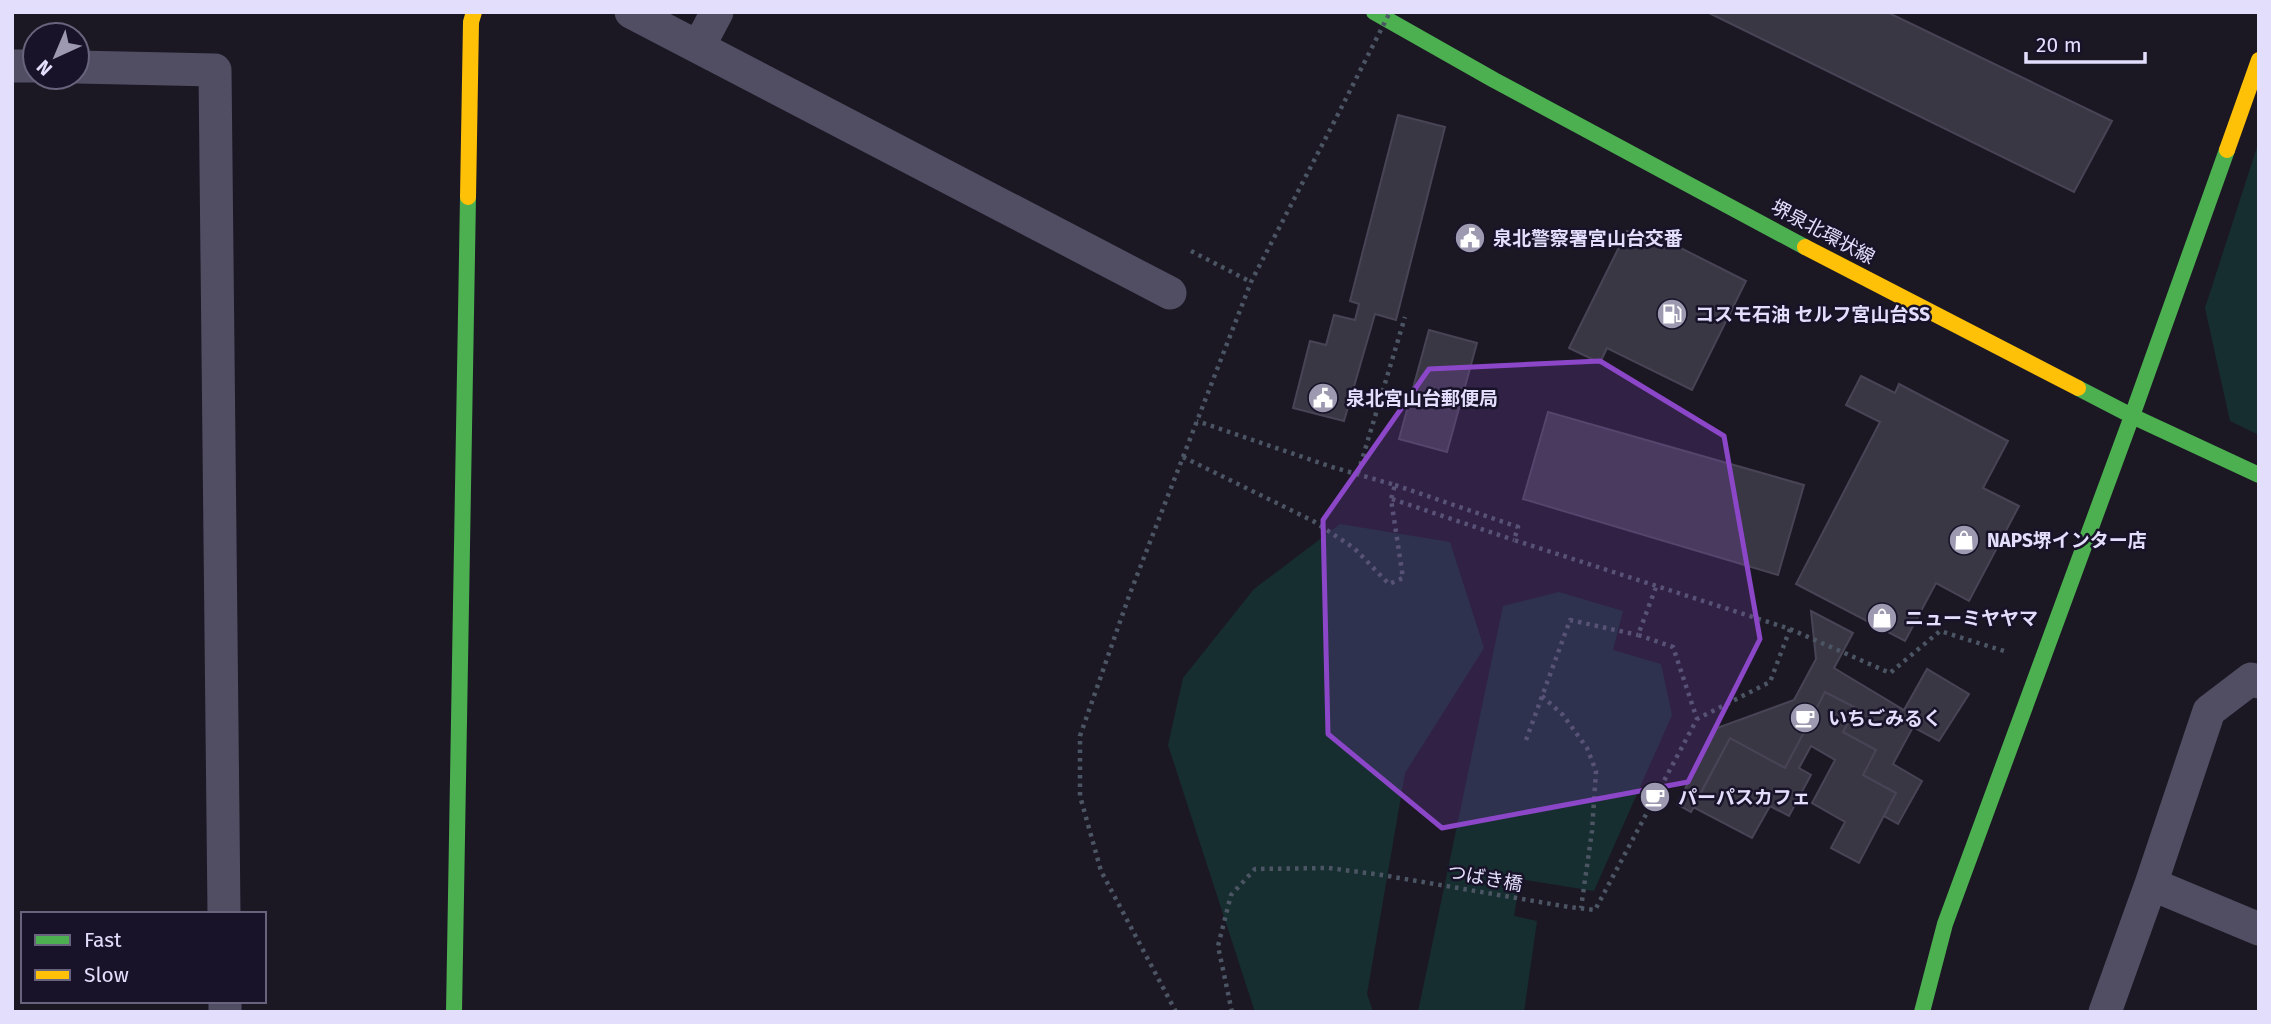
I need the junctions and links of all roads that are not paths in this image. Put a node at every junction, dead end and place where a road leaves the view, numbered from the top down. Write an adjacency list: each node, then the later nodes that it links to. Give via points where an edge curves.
1 (474, 12): 15 (street)
2 (631, 12): 5 (street)
3 (717, 12): 5 (street)
4 (1374, 12): 9 (street, 堺泉北環状線, via 1801,245)
5 (699, 46): 8 (street)
6 (2259, 60): 9 (street)
7 (91, 67): 13 (street, via 215,70)
8 (1170, 293)
9 (2132, 416): 10 (street, 堺泉北環状線); 16 (street, via 1945,924)
10 (2259, 475)
11 (2259, 682): 12 (street, via 2251,679 2209,711)
12 (2151, 884): 14 (street); 17 (street)
13 (224, 912)
14 (2259, 929)
15 (454, 1012)
16 (1922, 1012)
17 (2105, 1012)

